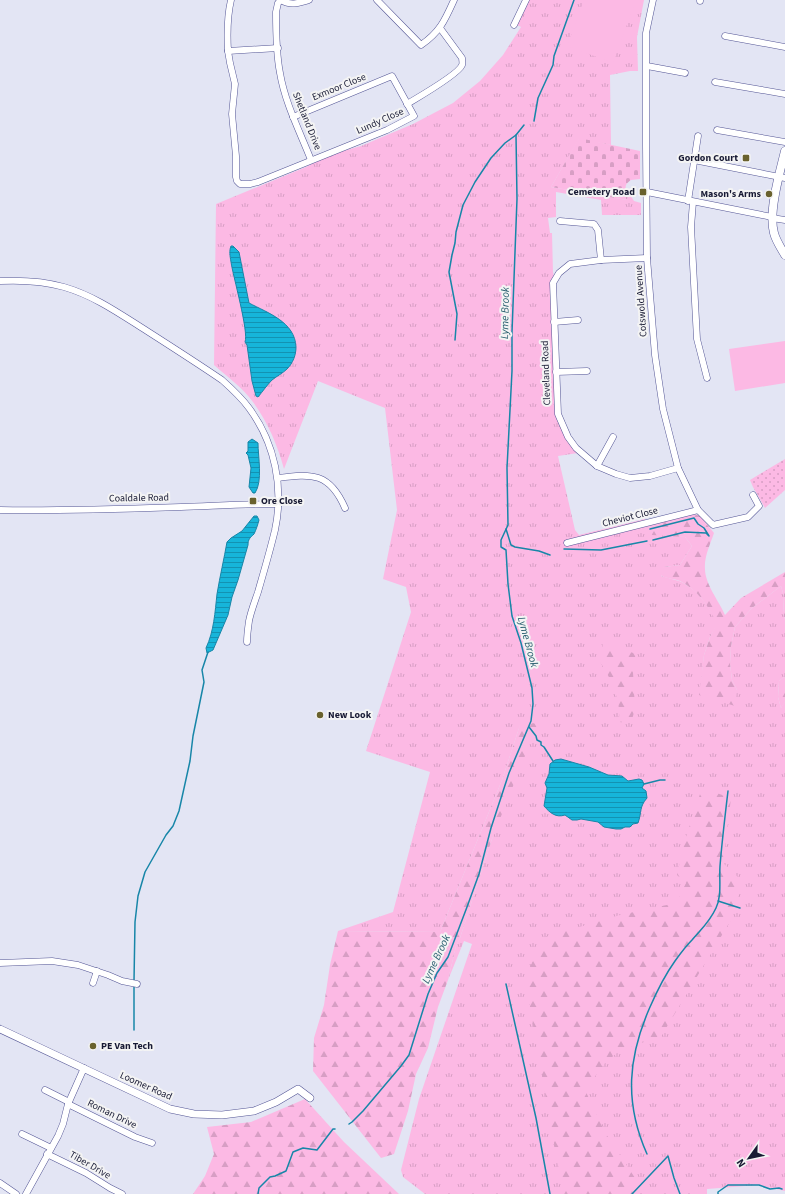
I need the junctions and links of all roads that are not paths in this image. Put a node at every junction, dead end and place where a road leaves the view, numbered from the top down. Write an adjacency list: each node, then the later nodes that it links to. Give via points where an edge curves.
1 (230, 0): 13 (street, via 227,20)
2 (281, 0): 3 (street, via 295,4); 12 (street, Shetland Drive, via 276,12)
3 (309, 0)
4 (377, 0): 9 (street, via 421,45 432,38)
5 (454, 0): 9 (street)
6 (526, 0): 8 (street)
7 (653, 0): 14 (street, Cotswold Avenue, via 646,33)
8 (514, 25)
9 (440, 28): 19 (street, via 462,58 462,64 459,70 443,82)
10 (726, 36): 11 (street)
11 (785, 47)
12 (278, 48): 13 (street); 20 (street, Shetland Drive, via 283,88)
13 (228, 51): 25 (street, Shetland Drive, via 235,84 232,114 237,181 240,184 254,184)
14 (646, 66): 15 (street); 28 (street, Cotswold Avenue)
15 (685, 73)
16 (392, 76): 19 (street, Lundy Close); 20 (street, Exmoor Close)
17 (715, 82): 18 (street)
18 (785, 94)
19 (407, 104): 25 (street, Lundy Close, via 414,116 387,130)
20 (293, 116): 25 (street, Shetland Drive)
21 (717, 130): 23 (street)
22 (698, 136): 26 (street)
23 (785, 142)
24 (785, 151): 27 (main road)
25 (312, 160)
26 (694, 160): 27 (street); 29 (street)
27 (782, 177): 30 (main road)
28 (647, 192): 29 (street); 34 (street, Cotswold Avenue)
29 (690, 201): 30 (street); 41 (street, via 697,339)
30 (772, 217): 31 (street); 33 (main road, via 774,233)
31 (785, 220)
32 (560, 221): 35 (street, via 594,224 598,230)
33 (785, 255)
34 (648, 258): 35 (street, Cleveland Road); 44 (street, Cotswold Avenue, via 655,355 663,409)
35 (601, 260): 38 (street, Cleveland Road, via 570,264 559,273 553,283)
36 (0, 281): 45 (street, via 46,283 83,294 104,304 222,380 249,408 260,426)
37 (578, 320): 38 (street)
38 (554, 322): 40 (street, Cleveland Road)
39 (587, 371): 40 (street)
40 (556, 372): 43 (street, Cleveland Road, via 558,414 568,437 576,448)
41 (707, 378)
42 (613, 437): 43 (street)
43 (597, 466): 44 (street, Cleveland Road, via 630,478 650,476)
44 (678, 468): 50 (street, Cotswold Avenue)
45 (278, 478): 47 (street); 48 (street, via 304,475 319,478 332,486)
46 (753, 495): 50 (street, Cotswold Avenue, via 759,506 748,517 713,525)
47 (279, 504): 49 (street, Coaldale Road); 52 (street, via 275,531 249,620)
48 (345, 508)
49 (0, 510)
50 (698, 510): 51 (street, Cheviot Close)
51 (567, 543)
52 (247, 642)
53 (0, 963): 54 (street, via 52,961)
54 (97, 971): 55 (street); 56 (street)
55 (92, 983)
56 (137, 984)
57 (0, 1029): 58 (street, Loomer Road)
58 (84, 1068): 60 (street, Loomer Road, via 170,1109 194,1114 222,1115 254,1111 298,1089); 61 (street)
59 (45, 1090): 61 (street, Roman Drive)
60 (310, 1098)
61 (68, 1103): 63 (street, Roman Drive); 64 (street, via 63,1124)
62 (22, 1134): 64 (street, Tiber Drive)
63 (148, 1144)
64 (49, 1151): 67 (street); 68 (street, Tiber Drive)
65 (0, 1183): 66 (street)
66 (16, 1194)
67 (26, 1194)
68 (122, 1194)

